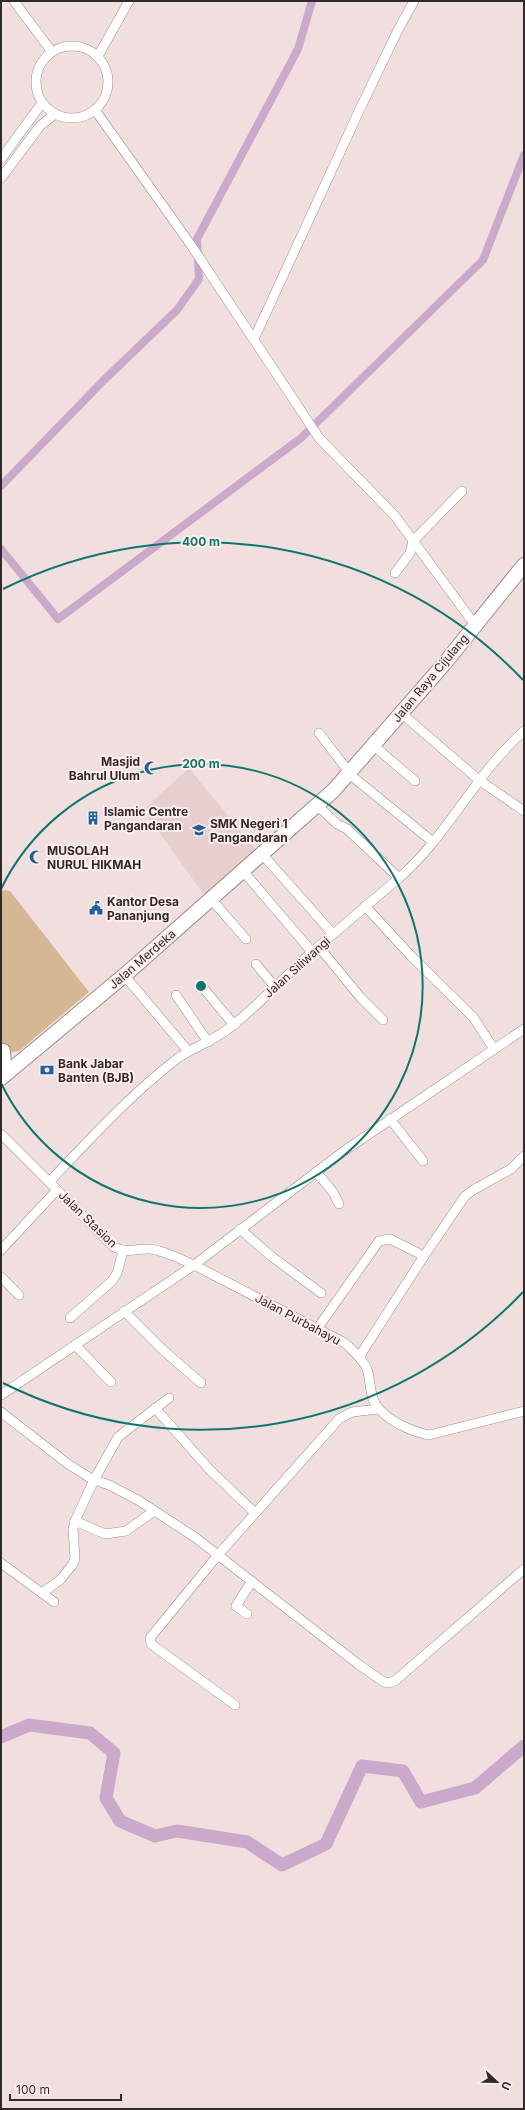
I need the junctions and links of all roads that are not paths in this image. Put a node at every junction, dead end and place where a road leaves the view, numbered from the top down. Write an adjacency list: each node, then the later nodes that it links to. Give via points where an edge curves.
1 (14, 1): 4 (street)
2 (129, 1): 5 (street)
3 (414, 1): 11 (street, via 359,111)
4 (52, 52): 5 (street, via 70,45 90,50); 6 (street, via 44,60 38,75 38,91)
5 (98, 56): 7 (street, via 108,73 108,83 106,93)
6 (42, 103): 8 (street); 9 (street)
7 (95, 110): 8 (street, via 75,118); 11 (street)
8 (55, 114): 10 (street, via 40,126)
9 (1, 159)
10 (1, 178)
11 (254, 339): 13 (street, via 319,438 395,516)
12 (462, 491): 13 (street)
13 (413, 541): 15 (street, via 410,553); 16 (street)
14 (524, 565): 16 (highway, Jalan Raya Cijulang)
15 (395, 573)
16 (475, 625): 17 (highway, Jalan Raya Cijulang)
17 (401, 713): 20 (highway, Jalan Raya Cijulang); 22 (street)
18 (524, 730): 22 (street, Jalan Siliwangi, via 485,770)
19 (319, 733): 21 (street)
20 (373, 745): 21 (highway, Jalan Raya Cijulang); 23 (street)
21 (348, 773): 24 (highway, Jalan Raya Cijulang); 27 (street)
22 (479, 780): 26 (street); 27 (street, Jalan Siliwangi)
23 (415, 781)
24 (334, 790): 25 (highway, Jalan Merdeka)
25 (316, 805): 28 (highway, Jalan Merdeka); 30 (street, via 337,824 347,829)
26 (524, 811)
27 (433, 842): 30 (street, Jalan Siliwangi)
28 (262, 854): 29 (highway, Jalan Merdeka); 33 (street)
29 (243, 871): 31 (highway, Jalan Merdeka); 35 (street)
30 (399, 878): 32 (street, Jalan Siliwangi)
31 (211, 899): 34 (street); 37 (highway, Jalan Merdeka)
32 (365, 906): 33 (street, Jalan Siliwangi); 45 (street, via 472,1017)
33 (333, 934): 35 (street, Jalan Siliwangi)
34 (246, 939)
35 (316, 949): 38 (street, Jalan Siliwangi); 41 (street)
36 (256, 964): 38 (street)
37 (124, 975): 47 (street); 48 (highway, Jalan Merdeka)
38 (275, 987): 42 (street, Jalan Siliwangi)
39 (205, 990): 42 (street)
40 (176, 995): 44 (street)
41 (383, 1020)
42 (234, 1025): 44 (street, Jalan Siliwangi)
43 (524, 1029): 45 (street)
44 (208, 1042): 47 (street, Jalan Siliwangi)
45 (494, 1049): 50 (street)
46 (2, 1050): 48 (highway, via 17,1057); 49 (highway, via 4,1066)
47 (188, 1051): 55 (street, Jalan Siliwangi, via 89,1139)
48 (24, 1057): 49 (highway, Jalan Merdeka)
49 (1, 1078)
50 (390, 1119): 53 (street); 54 (street)
51 (1, 1134): 55 (street, Jalan Stasion)
52 (524, 1156): 61 (street, via 511,1169 469,1193)
53 (423, 1161)
54 (316, 1172): 57 (street, via 333,1192); 58 (street)
55 (49, 1182): 56 (street, Jalan Stasion)
56 (57, 1190): 59 (street); 60 (street, Jalan Stasion, via 110,1243)
57 (339, 1204)
58 (240, 1229): 62 (street); 64 (street)
59 (1, 1250)
60 (123, 1251): 62 (street, Jalan Stasion, via 160,1251); 67 (street, via 112,1281)
61 (424, 1256): 68 (street, via 390,1238 379,1241); 70 (street)
62 (194, 1265): 66 (street); 68 (street, Jalan Purbahayu)
63 (1, 1277): 65 (street)
64 (321, 1293)
65 (19, 1295)
66 (124, 1311): 69 (street); 72 (street, via 158,1346)
67 (70, 1318)
68 (317, 1329): 70 (street, Jalan Purbahayu, via 345,1343)
69 (75, 1344): 71 (street); 73 (street)
70 (359, 1357): 76 (street, Jalan Purbahayu, via 366,1368 373,1399)
71 (111, 1382)
72 (201, 1383)
73 (1, 1395)
74 (169, 1398): 75 (street)
75 (155, 1408): 79 (street, via 118,1437); 81 (street, via 210,1470)
76 (379, 1409): 77 (street, Jalan Purbahayu, via 416,1433 429,1435); 81 (street, via 352,1412 343,1416)
77 (524, 1411)
78 (1, 1412): 79 (street, via 68,1464)
79 (94, 1480): 80 (street, via 122,1491); 82 (street)
80 (154, 1510): 82 (street, via 126,1532 105,1534); 83 (street)
81 (255, 1514): 83 (street)
82 (78, 1523): 87 (street, via 73,1530 73,1564 60,1580)
83 (218, 1555): 86 (street); 90 (street, via 149,1640 186,1671)
84 (1, 1563): 87 (street)
85 (524, 1569): 86 (street, via 396,1680 388,1683 358,1664)
86 (252, 1581): 89 (street, via 236,1606)
87 (42, 1593): 88 (street)
88 (54, 1602)
89 (247, 1614)
90 (235, 1705)

